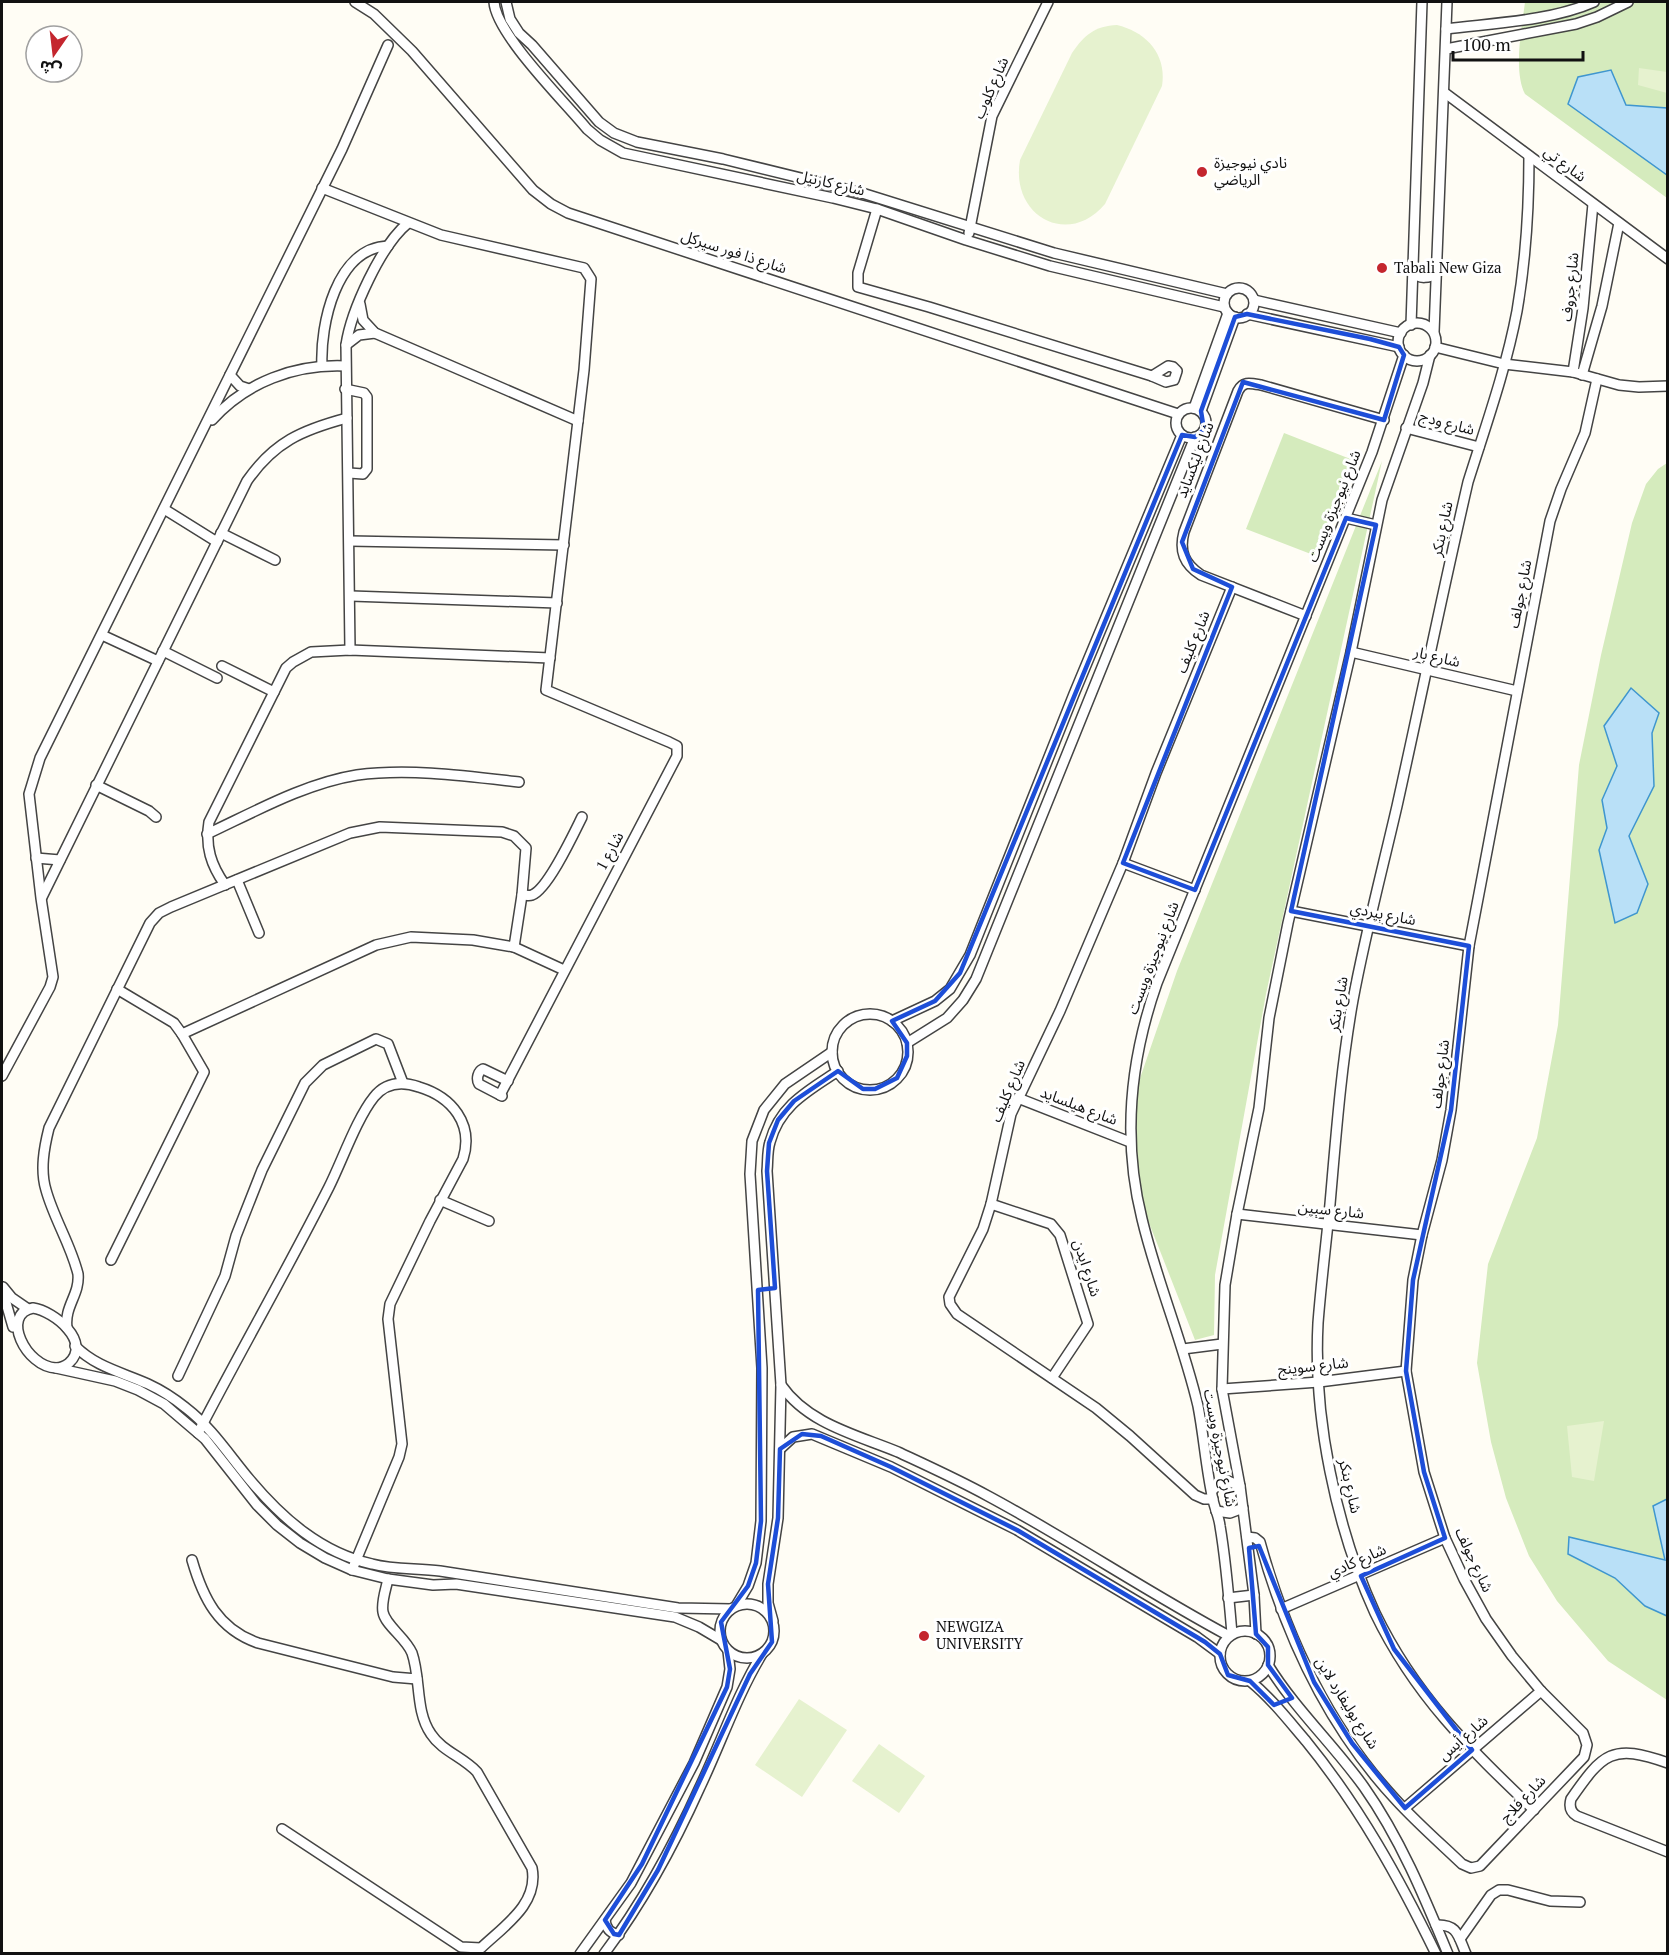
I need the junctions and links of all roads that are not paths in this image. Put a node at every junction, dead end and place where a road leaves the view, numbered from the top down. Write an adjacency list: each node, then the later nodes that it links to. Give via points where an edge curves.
1 (355, 2): 56 (street, شارع ذا فور سيركل, via 374,14 412,51 533,189 568,213)
2 (494, 2): 10 (street, شارع كارنيل)
3 (506, 2): 10 (street, شارع كارنيل)
4 (1048, 2): 23 (street, شارع كلوب, via 992,117)
5 (1422, 2): 29 (street)
6 (1447, 2): 9 (street)
7 (1594, 2): 9 (street, via 1539,16)
8 (1628, 2): 12 (street, via 1576,24)
9 (1446, 30): 12 (street)
10 (514, 36): 15 (street, شارع كارنيل, via 532,45 599,122 614,133 637,142); 17 (street, شارع كارنيل, via 587,129 623,153)
11 (388, 45): 16 (street)
12 (1446, 49): 13 (street)
13 (1445, 93): 14 (street, شارع تي); 30 (street)
14 (1529, 156): 18 (street, شارع تي); 45 (street, شارع بنكر, via 1527,235)
15 (802, 178): 17 (street); 23 (street, شارع كارنيل, via 877,197)
16 (322, 188): 20 (street); 49 (street)
17 (799, 191): 19 (street, شارع كارنيل)
18 (1593, 204): 22 (street, شارع تي); 48 (street, شارع جروف)
19 (877, 209): 24 (street, شارع كارنيل); 50 (street, via 857,278 858,287)
20 (390, 216): 21 (street); 25 (street)
21 (408, 223): 25 (street); 59 (street, via 441,235 584,268 591,289)
22 (1619, 223): 27 (street, شارع تي); 48 (street, شارع جروف, via 1602,306)
23 (970, 228): 24 (street, شارع كلوب); 26 (street, شارع كارنيل)
24 (966, 240): 28 (street, شارع كارنيل)
25 (389, 242): 32 (street); 46 (street, via 361,254 341,281 323,327)
26 (1054, 253): 28 (street); 31 (street, شارع كارنيل)
27 (1668, 259)
28 (1050, 266): 34 (street, شارع كارنيل)
29 (1413, 272): 30 (street, via 1424,277); 36 (street)
30 (1437, 273): 38 (street)
31 (1227, 294): 33 (street, via 1239,288); 34 (street, via 1224,300)
32 (359, 300): 39 (street, via 363,320); 42 (street)
33 (1254, 300): 35 (street); 37 (street)
34 (1229, 312): 35 (street); 55 (street)
35 (1247, 314): 41 (street)
36 (1411, 325): 38 (street, via 1426,325); 40 (street)
37 (1372, 327): 40 (street); 41 (street)
38 (1434, 332): 44 (street)
39 (375, 333): 42 (street, via 359,335); 59 (street)
40 (1401, 333): 43 (street)
41 (1370, 339): 43 (street)
42 (346, 345): 47 (street)
43 (1402, 351): 44 (street, via 1414,360); 58 (street, شارع نيوجيزة ويست)
44 (1432, 351): 45 (street); 60 (street, شارع نيوجيزة ويست)
45 (1504, 364): 48 (street); 64 (street, شارع بنكر)
46 (322, 366): 47 (street); 54 (street, via 288,372)
47 (345, 366): 53 (street)
48 (1577, 373): 51 (street)
49 (230, 375): 54 (street); 61 (street)
50 (1152, 376)
51 (1597, 379): 52 (street, via 1639,387); 87 (street, شارع جولف, via 1585,433 1550,521)
52 (1668, 386)
53 (345, 389): 57 (street); 65 (street, via 367,397 367,469 363,474)
54 (249, 390): 61 (street, via 226,406)
55 (1198, 410): 56 (street, via 1185,408); 63 (street, via 1206,426)
56 (1178, 414): 62 (street, via 1175,421)
57 (347, 418): 65 (street); 69 (street, via 305,431 278,446 247,481)
58 (1384, 420): 67 (street, شارع نيوجيزة ويست); 74 (street, شارع ليكسايد, via 1261,385 1240,386 1182,542 1182,552 1192,569)
59 (578, 421): 72 (street)
60 (1406, 428): 64 (street, شارع ودج); 68 (street, شارع نيوجيزة ويست)
61 (203, 432): 66 (street)
62 (1182, 435): 63 (street); 109 (street, via 970,955 950,989 935,1001)
63 (1195, 437): 111 (street, via 976,979 947,1018)
64 (1479, 447): 85 (street, شارع بنكر)
65 (349, 473): 70 (street)
66 (164, 509): 71 (street); 78 (street)
67 (1346, 518): 68 (street); 77 (street, شارع نيوجيزة ويست)
68 (1376, 525): 81 (street, شارع نيوجيزة ويست)
69 (221, 533): 71 (street); 73 (street)
70 (350, 541): 72 (street); 75 (street)
71 (217, 542): 80 (street)
72 (564, 544): 76 (street)
73 (275, 560)
74 (1232, 587): 77 (street, شارع ليكسايد); 96 (street, شارع كليف)
75 (351, 596): 76 (street); 79 (street)
76 (557, 603): 82 (street)
77 (1306, 616): 99 (street, شارع نيوجيزة ويست)
78 (102, 635): 83 (street); 94 (street, via 34,776 29,794)
79 (350, 650): 82 (street); 88 (street, via 302,656 286,668)
80 (163, 651): 83 (street); 86 (street)
81 (1351, 652): 85 (street, شارع بار); 102 (street, شارع نيوجيزة ويست)
82 (550, 658): 107 (street, شارع 1, via 546,690 677,746 677,756)
83 (158, 661): 90 (street)
84 (222, 666): 88 (street)
85 (1427, 670): 87 (street, شارع بار); 103 (street, شارع بنكر)
86 (217, 678)
87 (1517, 691): 105 (street, شارع جولف)
88 (274, 692): 93 (street, via 209,822)
89 (519, 782): 93 (street, via 416,773 358,775 294,794)
90 (96, 785): 91 (street); 95 (street)
91 (156, 817)
92 (582, 817): 100 (street, via 540,889 532,895)
93 (207, 834): 98 (street, via 211,861)
94 (36, 858): 95 (street); 101 (street)
95 (60, 860): 101 (street)
96 (1123, 862): 99 (street); 117 (street, شارع كليف, via 1060,1011)
97 (237, 880): 98 (street); 100 (street, via 369,828 502,832 514,836 526,848); 104 (street)
98 (225, 885): 108 (street, via 159,913 150,923)
99 (1195, 890): 118 (street, شارع نيوجيزة ويست, via 1146,1012 1133,1071)
100 (522, 895): 106 (street)
101 (41, 898): 114 (street, via 53,977)
102 (1291, 911): 103 (street, شارع بيردي); 121 (street, شارع نيوجيزة ويست, via 1269,1018 1259,1108)
103 (1370, 928): 105 (street, شارع بيردي); 123 (street, شارع بنكر, via 1346,1046)
104 (259, 933)
105 (1469, 946): 124 (street, شارع جولف, via 1451,1110)
106 (514, 947): 107 (street); 110 (street, via 473,940 411,937 376,945)
107 (564, 970): 115 (street, شارع 1)
108 (117, 989): 110 (street, via 174,1023); 130 (street, via 45,1143 45,1189 78,1274 78,1288)
109 (892, 1021): 111 (street); 112 (street, via 871,1014 850,1019 836,1035)
110 (182, 1034): 125 (street, via 203,1069 203,1076)
111 (907, 1043): 113 (street, via 904,1068 887,1085 863,1089)
112 (832, 1052): 113 (street); 129 (street, via 785,1084 764,1110 752,1141 750,1174)
113 (838, 1071): 127 (street, via 794,1101 778,1120 769,1143)
114 (2, 1076)
115 (508, 1081): 115 (street, شارع 1, via 483,1069 477,1078 479,1084 501,1096)
116 (403, 1083): 119 (street, via 448,1101 464,1128 463,1159); 140 (street, via 388,1044 381,1039 323,1065 309,1078 262,1170 225,1276); 146 (street, via 381,1090 367,1107 329,1187)
117 (1017, 1098): 118 (street, شارع هيلسايد); 120 (street, شارع كليف)
118 (1130, 1142): 137 (street, شارع نيوجيزة ويست, via 1142,1221)
119 (440, 1200): 122 (street); 157 (street, via 390,1304 388,1319 402,1444)
120 (991, 1204): 141 (street, شارع كليف, via 975,1248 951,1291 950,1304 957,1314); 141 (street, شارع ايدن, via 1051,1224 1060,1234 1088,1324)
121 (1237, 1214): 123 (street, شارع سبين); 135 (street, شارع نيوجيزة ويست, via 1224,1285)
122 (489, 1221)
123 (1328, 1226): 124 (street, شارع سبين); 142 (street, شارع بنكر, via 1318,1326)
124 (1422, 1235): 139 (street, شارع جولف, via 1413,1280)
125 (111, 1260)
126 (2, 1285): 131 (street)
127 (775, 1288): 129 (street); 143 (street)
128 (2, 1289): 134 (street)
129 (758, 1290): 168 (street, via 761,1521 756,1563 748,1586)
130 (71, 1301): 132 (street); 133 (street)
131 (28, 1309): 132 (street); 134 (street, via 18,1316)
132 (44, 1311): 133 (street)
133 (67, 1328): 136 (street)
134 (14, 1329): 138 (street, via 29,1356)
135 (1222, 1344): 137 (street); 144 (street, شارع نيوجيزة ويست)
136 (75, 1346): 138 (street, via 72,1359); 146 (street, via 102,1366 169,1395)
137 (1183, 1349): 151 (street, شارع نيوجيزة ويست, via 1198,1407)
138 (56, 1368): 147 (street, via 92,1374 138,1390 164,1404)
139 (1406, 1371): 142 (street, شارع سوينج); 155 (street, شارع جولف, via 1424,1472)
140 (178, 1376)
141 (1052, 1377): 151 (street, شارع كليف, via 1130,1436 1195,1495 1204,1499)
142 (1319, 1382): 144 (street, شارع سوينج); 161 (street, شارع بنكر, via 1331,1475)
143 (781, 1385): 145 (street, via 796,1404); 149 (street)
144 (1222, 1389): 150 (street, شارع نيوجيزة ويست)
145 (818, 1419): 148 (street); 173 (street, via 988,1496)
146 (203, 1423): 147 (street); 157 (street, via 281,1515 316,1541)
147 (198, 1433): 158 (street, via 277,1525 300,1543)
148 (812, 1434): 149 (street, via 794,1437); 177 (street, via 901,1472 1017,1530)
149 (780, 1449): 171 (street, via 778,1518 768,1584)
150 (1240, 1486): 151 (street, via 1221,1482); 152 (street, شارع نيوجيزة ويست)
151 (1212, 1495): 153 (street, شارع نيوجيزة ويست)
152 (1243, 1508): 153 (street, via 1230,1513); 154 (street, شارع نيوجيزة ويست)
153 (1216, 1511): 167 (street, شارع نيوجيزة ويست)
154 (1246, 1537): 160 (street, شارع بوليفارد لاين, via 1260,1542); 162 (street, شارع نيوجيزة ويست)
155 (1445, 1538): 161 (street, شارع كادي); 181 (street, شارع جولف, via 1486,1619)
156 (192, 1560): 179 (street, via 209,1605 241,1637 393,1677)
157 (356, 1560): 158 (street); 159 (street)
158 (352, 1570): 163 (street)
159 (429, 1570): 164 (street); 166 (street)
160 (1269, 1576): 162 (street); 169 (street, شارع بوليفارد لاين)
161 (1361, 1576): 169 (street, شارع كادي); 185 (street, شارع بنكر, via 1394,1649 1443,1719)
162 (1252, 1579): 165 (street, شارع نيوجيزة ويست)
163 (388, 1580): 164 (street); 179 (street, via 383,1612 409,1647)
164 (428, 1584): 166 (street)
165 (1254, 1595): 167 (street); 172 (street, شارع نيوجيزة ويست)
166 (574, 1598): 170 (street)
167 (1228, 1598): 173 (street, شارع نيوجيزة ويست)
168 (733, 1607): 170 (street); 171 (street, via 754,1604); 174 (street, via 721,1623)
169 (1281, 1610): 187 (street, شارع بوليفارد لاين, via 1332,1713 1373,1772)
170 (677, 1613): 174 (street)
171 (773, 1621): 176 (street, via 772,1642)
172 (1256, 1634): 173 (street, via 1247,1631); 178 (street, via 1268,1647)
173 (1231, 1635): 177 (street)
174 (721, 1640): 175 (street)
175 (728, 1651): 176 (street, via 745,1659); 193 (street, via 727,1687 698,1754 642,1864)
176 (762, 1654): 195 (street, via 674,1841)
177 (1220, 1654): 180 (street, via 1228,1675)
178 (1268, 1665): 180 (street); 182 (street)
179 (417, 1679): 189 (street, via 425,1725 440,1745 477,1772 532,1868 531,1894 522,1909 481,1948 461,1947)
180 (1250, 1681): 183 (street)
181 (1540, 1691): 184 (street, شارع جولف); 185 (street, شارع أيس)
182 (1292, 1698): 183 (street); 194 (street, via 1380,1810)
183 (1274, 1705): 199 (street, via 1370,1828)
184 (1583, 1733): 188 (street, شارع فلاج, via 1587,1745 1584,1757)
185 (1472, 1750): 187 (street, شارع أيس); 188 (street, شارع بنكر)
186 (1668, 1763): 190 (street, via 1635,1753 1608,1757 1597,1763 1570,1805 1576,1816)
187 (1405, 1808): 191 (street, شارع بوليفارد لاين)
188 (1534, 1810): 191 (street, شارع فلاج, via 1480,1866)
189 (282, 1829)
190 (1668, 1852)
191 (1461, 1864)
192 (1580, 1902): 196 (street, via 1551,1901 1499,1890)
193 (605, 1920): 195 (street, via 607,1929); 197 (street)
194 (1436, 1925): 196 (street, via 1455,1929); 200 (street)
195 (618, 1935): 198 (street)
196 (1460, 1939): 201 (street)
197 (580, 1953)
198 (604, 1953)
199 (1436, 1953)
200 (1448, 1953)
201 (1466, 1953)

